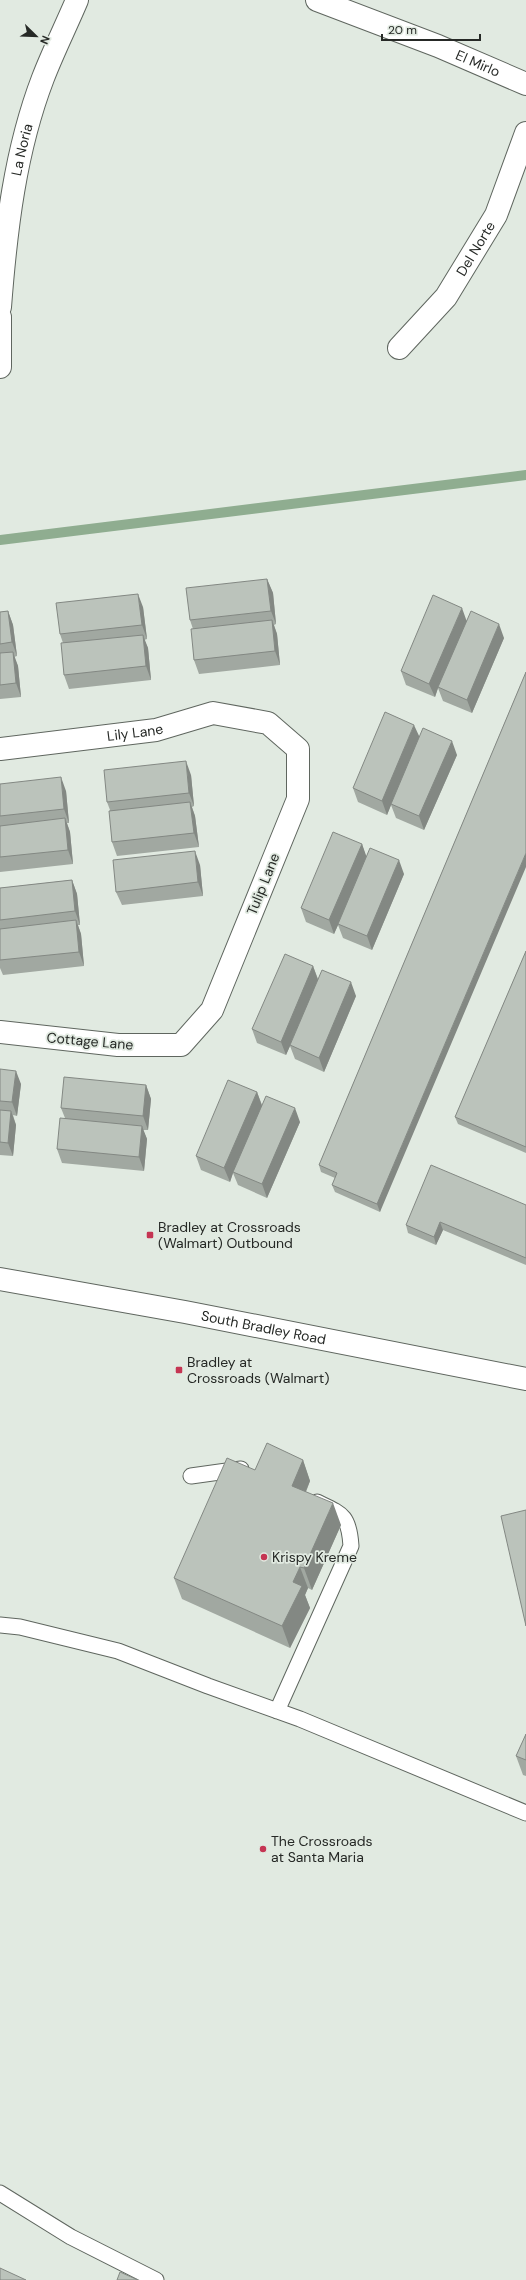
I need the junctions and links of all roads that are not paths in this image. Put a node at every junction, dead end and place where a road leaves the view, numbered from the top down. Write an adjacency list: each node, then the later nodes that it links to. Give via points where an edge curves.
1 (77, 0): 5 (street, La Noria, via 42,79 20,154 6,231)
2 (317, 0): 3 (street, El Mirlo, via 438,46)
3 (526, 84)
4 (526, 133): 7 (street, Del Norte, via 496,215 446,297)
5 (0, 307)
6 (0, 317): 8 (street)
7 (400, 348)
8 (0, 367)
9 (268, 723): 10 (street, Lily Lane, via 214,712 156,730); 12 (street, Tulip Lane, via 298,749 298,799 212,1010)
10 (0, 749)
11 (0, 1032): 12 (street, Cottage Lane, via 118,1045)
12 (181, 1045)
13 (0, 1279): 14 (street, South Bradley Road, via 185,1312)
14 (526, 1379)
15 (255, 1475): 16 (lane, via 241,1469)
16 (191, 1476)
17 (304, 1496): 19 (lane, via 340,1512 350,1527 351,1546)
18 (0, 1625): 19 (lane, via 20,1627 118,1651)
19 (277, 1711): 20 (lane)
20 (526, 1813)
21 (0, 2193): 22 (lane, via 71,2237)
22 (156, 2280)

